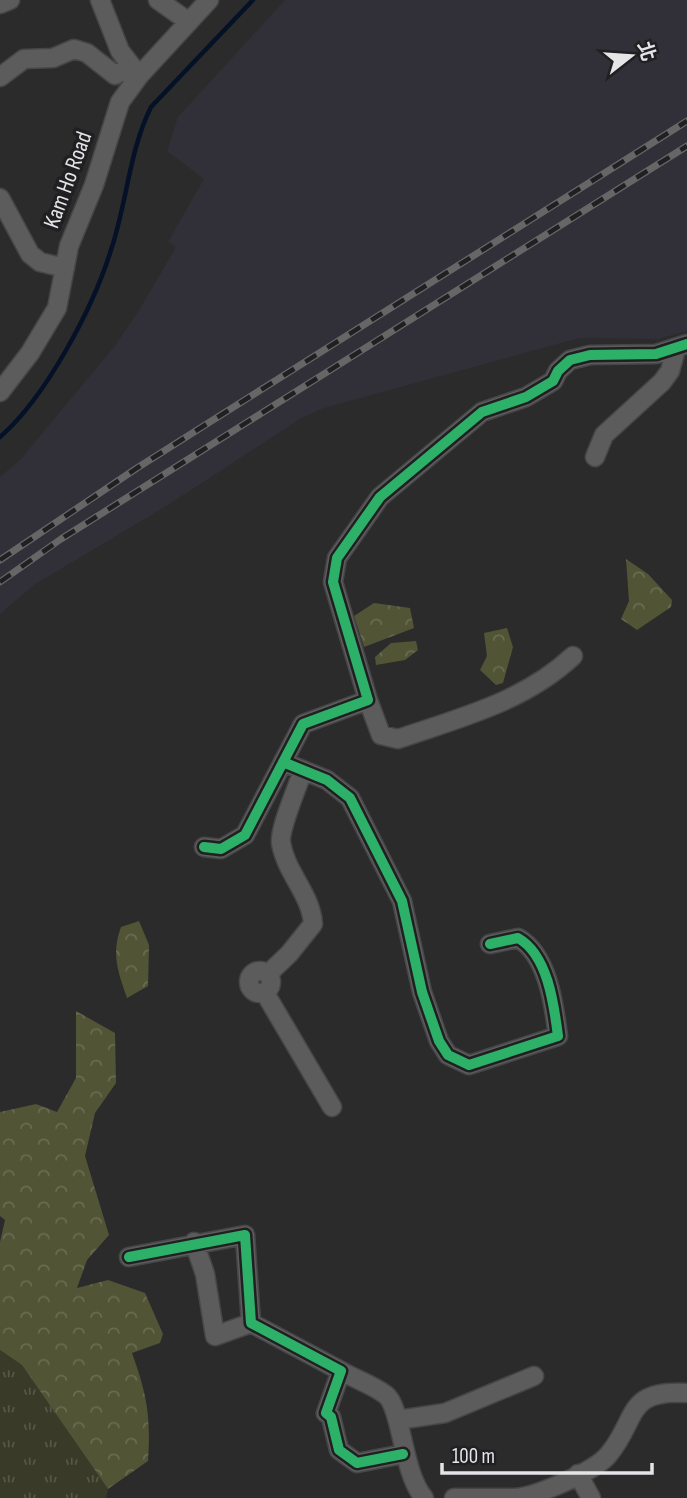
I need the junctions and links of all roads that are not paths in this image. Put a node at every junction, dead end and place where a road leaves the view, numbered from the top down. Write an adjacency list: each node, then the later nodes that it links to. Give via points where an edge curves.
1 (10, 0): 5 (street)
2 (100, 0): 7 (street, via 120,51)
3 (158, 0): 6 (street)
4 (209, 0): 6 (street, Kam Ho Road)
5 (0, 4)
6 (189, 22): 7 (street, Kam Ho Road)
7 (135, 71): 8 (street, via 115,75 88,53 74,49 53,58 24,59); 10 (street, Kam Ho Road, via 69,246)
8 (0, 77)
9 (0, 198): 10 (street, via 30,254 40,262)
10 (65, 268): 12 (street, Kam Ho Road, via 62,291 48,325)
11 (681, 347): 13 (street, via 662,382 604,435); 15 (street, via 656,354 590,355 570,360 553,381 526,397 481,412 380,497 337,558 333,582)
12 (0, 392)
13 (595, 457)
14 (572, 656): 15 (street, via 557,671 509,700 397,739 381,735)
15 (368, 700): 16 (street, via 303,724)
16 (283, 762): 17 (street); 18 (street, via 245,835 221,849)
17 (303, 770): 19 (street, via 327,780 350,798 402,901 422,992 439,1041 448,1055 469,1065 558,1036 554,1007 528,943 518,938); 20 (street, via 280,841 312,911 313,924 266,984)
18 (204, 847)
19 (489, 944)
20 (332, 1107)
21 (194, 1242): 22 (street); 23 (street, via 205,1274 215,1336); 23 (street, via 245,1235)
22 (129, 1257)
23 (251, 1323): 24 (street)
24 (341, 1371): 27 (street, via 388,1396); 28 (street, via 326,1413 339,1450 357,1463)
25 (534, 1376): 27 (street, via 445,1413)
26 (687, 1393): 29 (street, via 665,1391 646,1399 628,1418 608,1456)
27 (398, 1420): 28 (street)
28 (403, 1454): 30 (street, via 415,1488)
29 (578, 1474): 32 (street); 33 (street)
30 (424, 1498)
31 (454, 1498): 32 (street)
32 (515, 1498)
33 (591, 1498)

